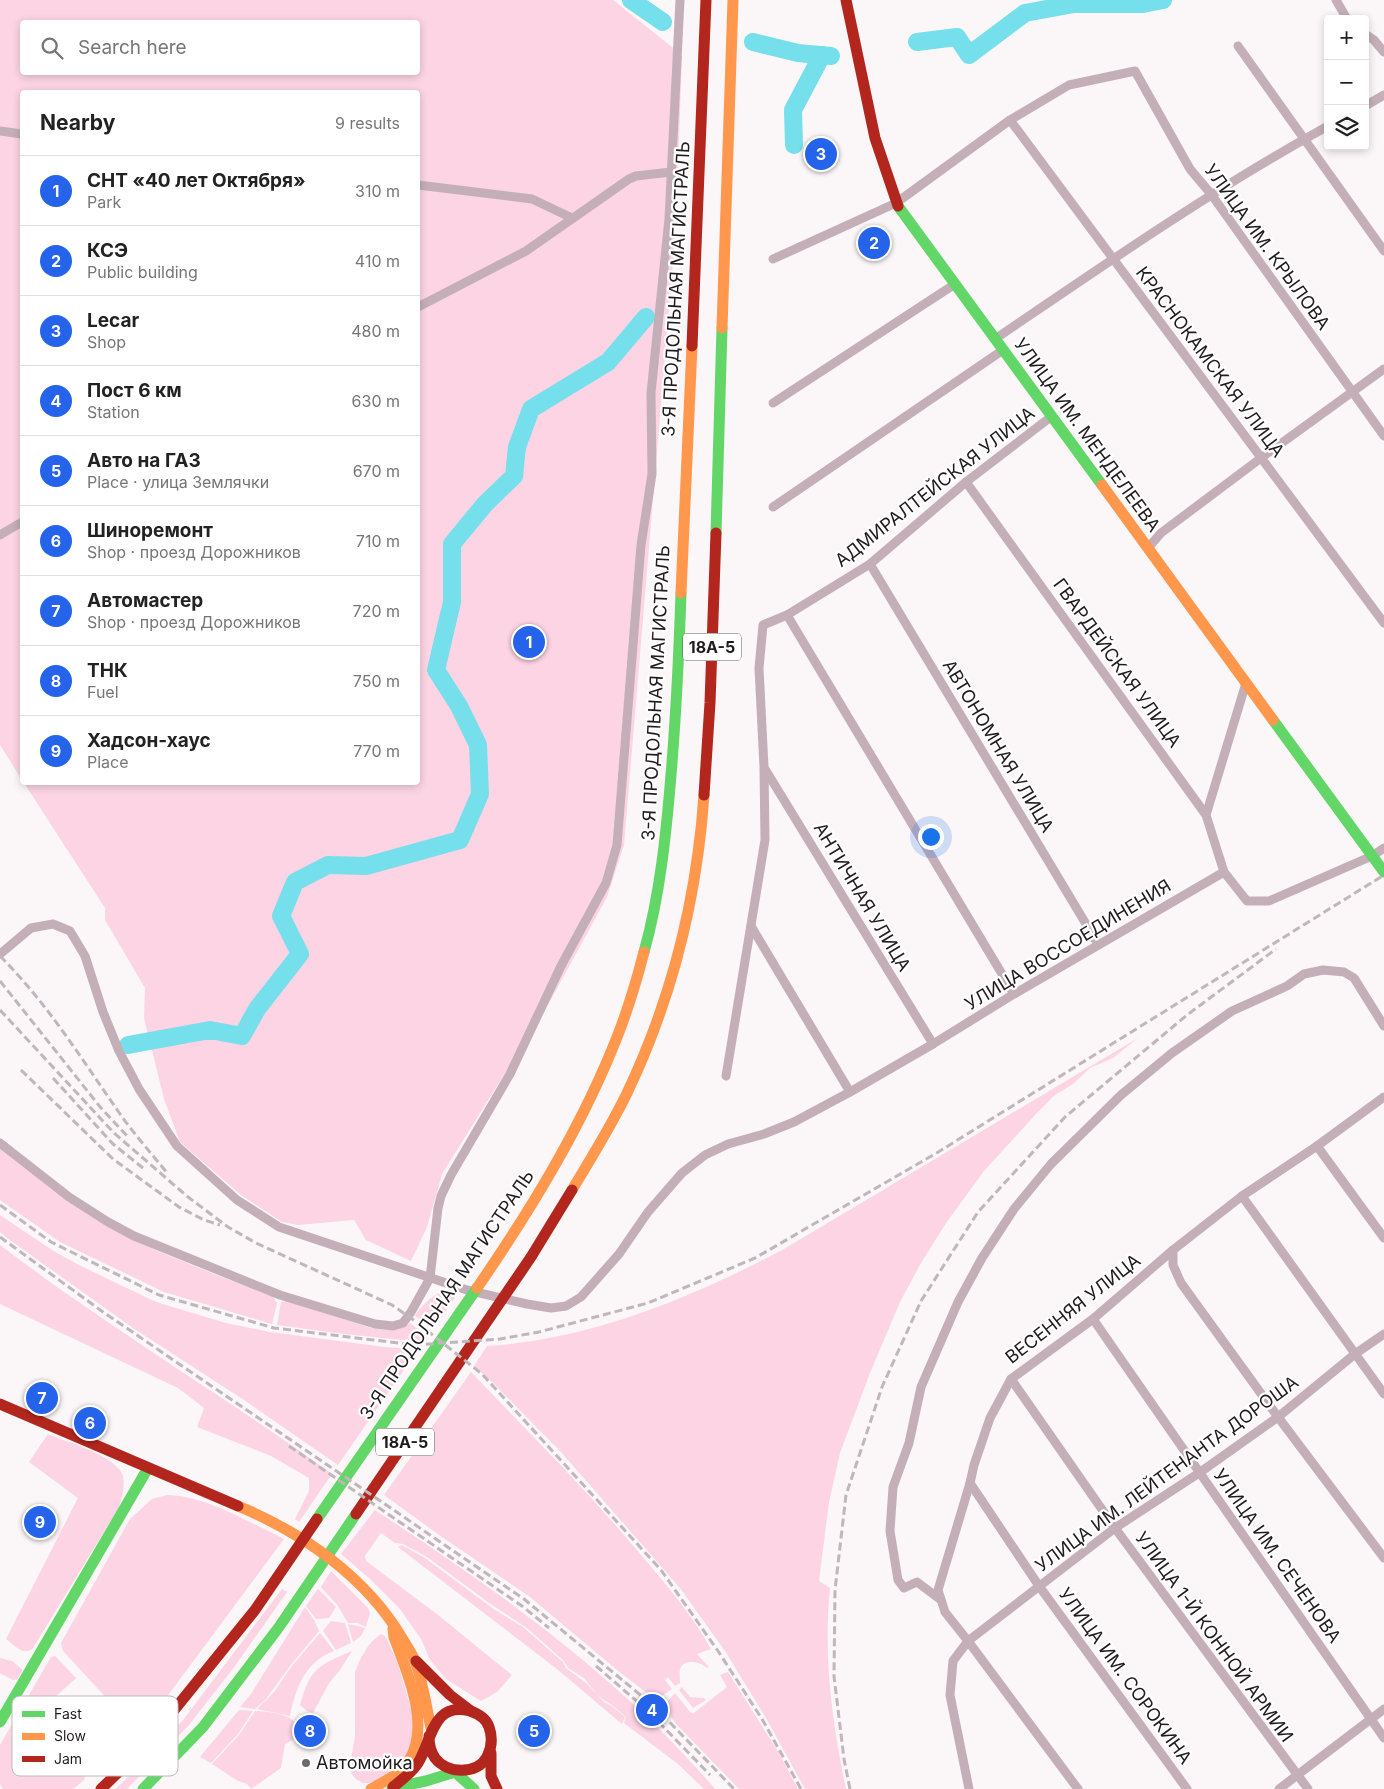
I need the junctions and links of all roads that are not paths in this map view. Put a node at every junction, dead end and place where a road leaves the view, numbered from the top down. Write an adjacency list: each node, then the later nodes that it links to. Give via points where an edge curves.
1 (680, 0): 17 (street)
2 (706, 0): 84 (main road, 3-Я ПРОДОЛЬНАЯ МАГИСТРАЛЬ / 18А-5, via 672,780 653,919 635,984 599,1080 551,1171 508,1241 255,1610)
3 (733, 0): 89 (main road, 18А-5, via 710,703 703,818 686,927 674,968 628,1091 532,1257 280,1627)
4 (846, 0): 20 (main road, УЛИЦА ИМ. МЕНДЕЛЕЕВА, via 875,138)
5 (1336, 0): 6 (street)
6 (1345, 15)
7 (1369, 37): 9 (street)
8 (1238, 46): 16 (street)
9 (1384, 52)
10 (1384, 95): 11 (street)
11 (1367, 105)
12 (1010, 120): 19 (street, УЛИЦА ИМ. КРЫЛОВА, via 1069,85 1135,71 1190,169); 20 (street); 23 (street, КРАСНОКАМСКАЯ УЛИЦА)
13 (1324, 128): 16 (street)
14 (0, 131): 15 (street)
15 (20, 134)
16 (1304, 140): 19 (street); 22 (street)
17 (672, 172): 21 (street, via 629,179); 64 (street, via 651,393 652,474 641,545 617,845 606,883 561,966 510,1074 441,1196)
18 (420, 185): 21 (street, via 532,200)
19 (1211, 194): 23 (street); 30 (street, УЛИЦА ИМ. КРЫЛОВА)
20 (896, 202): 24 (street); 25 (main road, УЛИЦА ИМ. МЕНДЕЛЕЕВА)
21 (572, 218): 26 (street, via 526,251)
22 (1384, 251)
23 (1113, 259): 27 (street); 34 (street, КРАСНОКАМСКАЯ УЛИЦА)
24 (773, 260)
25 (955, 284): 27 (main road, УЛИЦА ИМ. МЕНДЕЛЕЕВА); 31 (street)
26 (420, 306)
27 (996, 339): 28 (main road, УЛИЦА ИМ. МЕНДЕЛЕЕВА)
28 (1003, 350): 32 (main road, УЛИЦА ИМ. МЕНДЕЛЕЕВА); 36 (street)
29 (1384, 369): 30 (street)
30 (1351, 391): 33 (street, УЛИЦА ИМ. КРЫЛОВА); 34 (street)
31 (773, 403)
32 (1052, 416): 35 (street, АДМИРАЛТЕЙСКАЯ УЛИЦА); 39 (main road, УЛИЦА ИМ. МЕНДЕЛЕЕВА)
33 (1384, 436)
34 (1261, 458): 39 (street, via 1161,533); 42 (street, КРАСНОКАМСКАЯ УЛИЦА)
35 (966, 482): 40 (street, АДМИРАЛТЕЙСКАЯ УЛИЦА); 45 (street, ГВАРДЕЙСКАЯ УЛИЦА)
36 (774, 507)
37 (20, 523): 38 (street)
38 (0, 535)
39 (1148, 548): 43 (main road, УЛИЦА ИМ. МЕНДЕЛЕЕВА)
40 (870, 564): 41 (street, АДМИРАЛТЕЙСКАЯ УЛИЦА); 51 (street, АВТОНОМНАЯ УЛИЦА)
41 (787, 615): 44 (street, АДМИРАЛТЕЙСКАЯ УЛИЦА, via 763,625 759,668); 53 (street)
42 (1384, 623)
43 (1246, 683): 45 (street); 47 (main road, УЛИЦА ИМ. МЕНДЕЛЕЕВА)
44 (764, 767): 50 (street, АДМИРАЛТЕЙСКАЯ УЛИЦА, via 765,840); 55 (street, АНТИЧНАЯ УЛИЦА)
45 (1206, 814): 48 (street, ГВАРДЕЙСКАЯ УЛИЦА)
46 (1384, 848): 47 (street)
47 (1372, 856): 48 (street, via 1269,901 1247,901); 49 (main road, УЛИЦА ИМ. МЕНДЕЛЕЕВА)
48 (1224, 872): 51 (street, УЛИЦА ВОССОЕДИНЕНИЯ)
49 (1384, 872)
50 (751, 926): 56 (street, АДМИРАЛТЕЙСКАЯ УЛИЦА); 57 (street)
51 (1098, 944): 53 (street, УЛИЦА ВОССОЕДИНЕНИЯ)
52 (0, 954): 64 (street, УЛИЦА ВОССОЕДИНЕНИЯ, via 31,928 54,924 70,931 84,956 119,1051 139,1089 177,1146 237,1200 279,1227)
53 (1014, 994): 55 (street, УЛИЦА ВОССОЕДИНЕНИЯ)
54 (1384, 1026): 78 (street, via 1354,978 1344,972 1323,970 1304,974 1287,986 1232,1011 1172,1053 1121,1096 1051,1164 1014,1209 958,1302 921,1386 909,1443 893,1487 890,1531 898,1580 904,1588 917,1582)
55 (933, 1044): 57 (street, УЛИЦА ВОССОЕДИНЕНИЯ)
56 (726, 1076)
57 (850, 1092): 64 (street, УЛИЦА ВОССОЕДИНЕНИЯ, via 794,1122 728,1144 682,1173 595,1283 566,1306 551,1308 527,1304)
58 (1384, 1097): 60 (street, ВЕСЕННЯЯ УЛИЦА)
59 (0, 1142): 64 (street, via 69,1197 108,1222 134,1236 280,1295 375,1324 393,1326 403,1322 411,1312)
60 (1317, 1146): 61 (street, ВЕСЕННЯЯ УЛИЦА); 62 (street)
61 (1242, 1196): 63 (street, ВЕСЕННЯЯ УЛИЦА); 67 (street)
62 (1384, 1238)
63 (1172, 1250): 65 (street, ВЕСЕННЯЯ УЛИЦА); 71 (street, via 1172,1265 1181,1283)
64 (430, 1278)
65 (1093, 1319): 68 (street, ВЕСЕННЯЯ УЛИЦА); 73 (street, УЛИЦА ИМ. СЕЧЕНОВА)
66 (1384, 1334): 67 (street, УЛИЦА ИМ. ЛЕЙТЕНАНТА ДОРОША)
67 (1355, 1354): 69 (street); 71 (street, УЛИЦА ИМ. ЛЕЙТЕНАНТА ДОРОША)
68 (1011, 1379): 74 (street, ВЕСЕННЯЯ УЛИЦА, via 990,1418); 75 (street, УЛИЦА 1-Й КОННОЙ АРМИИ)
69 (1384, 1394)
70 (0, 1404): 72 (main road)
71 (1278, 1418): 73 (street, УЛИЦА ИМ. ЛЕЙТЕНАНТА ДОРОША); 76 (street)
72 (148, 1468): 79 (main road, via 269,1519 313,1545 361,1586); 82 (main road)
73 (1199, 1473): 75 (street, УЛИЦА ИМ. ЛЕЙТЕНАНТА ДОРОША); 87 (street, УЛИЦА ИМ. СЕЧЕНОВА)
74 (970, 1483): 77 (street, УЛИЦА ИМ. СОРОКИНА); 78 (street, ВЕСЕННЯЯ УЛИЦА, via 943,1568 938,1590)
75 (1115, 1528): 77 (street, УЛИЦА ИМ. ЛЕЙТЕНАНТА ДОРОША); 96 (street, УЛИЦА 1-Й КОННОЙ АРМИИ)
76 (1384, 1558)
77 (1039, 1586): 80 (street, УЛИЦА ИМ. ЛЕЙТЕНАНТА ДОРОША); 109 (street, УЛИЦА ИМ. СОРОКИНА)
78 (941, 1600): 80 (street, ВЕСЕННЯЯ УЛИЦА, via 945,1612)
79 (392, 1621): 81 (main road); 104 (main road, via 394,1638 413,1695 418,1738 409,1760 388,1780)
80 (968, 1640): 107 (street, УЛИЦА ИМ. ЛЕЙТЕНАНТА ДОРОША, via 952,1661 950,1695); 108 (street, ВЕСЕННЯЯ УЛИЦА)
81 (415, 1660): 86 (main road); 90 (main road)
82 (16, 1696)
83 (12, 1702): 88 (main road)
84 (178, 1705)
85 (1384, 1708): 87 (street)
86 (471, 1711): 90 (main road, via 452,1710 444,1714 436,1720); 92 (main road, via 487,1722 493,1741)
87 (1370, 1719): 91 (street, УЛИЦА ИМ. СЕЧЕНОВА); 96 (street)
88 (0, 1722)
89 (204, 1727): 93 (main road, 18А-5); 94 (main road)
90 (430, 1732): 95 (main road, via 432,1755 438,1763); 100 (main road, via 416,1765)
91 (1384, 1738)
92 (491, 1750): 95 (main road, via 481,1766 464,1773); 106 (main road, via 489,1770)
93 (178, 1753)
94 (178, 1759)
95 (455, 1772): 100 (main road); 105 (main road)
96 (1296, 1775): 110 (street); 111 (street, УЛИЦА 1-Й КОННОЙ АРМИИ)
97 (114, 1776): 101 (main road, 3-Я ПРОДОЛЬНАЯ МАГИСТРАЛЬ / 18А-5)
98 (156, 1776): 102 (main road, 18А-5)
99 (164, 1776): 103 (main road)
100 (391, 1788)
101 (101, 1789)
102 (143, 1789)
103 (153, 1789)
104 (372, 1789)
105 (474, 1789)
106 (497, 1789)
107 (968, 1789)
108 (1078, 1789)
109 (1187, 1789)
110 (1279, 1789)
111 (1308, 1789)

